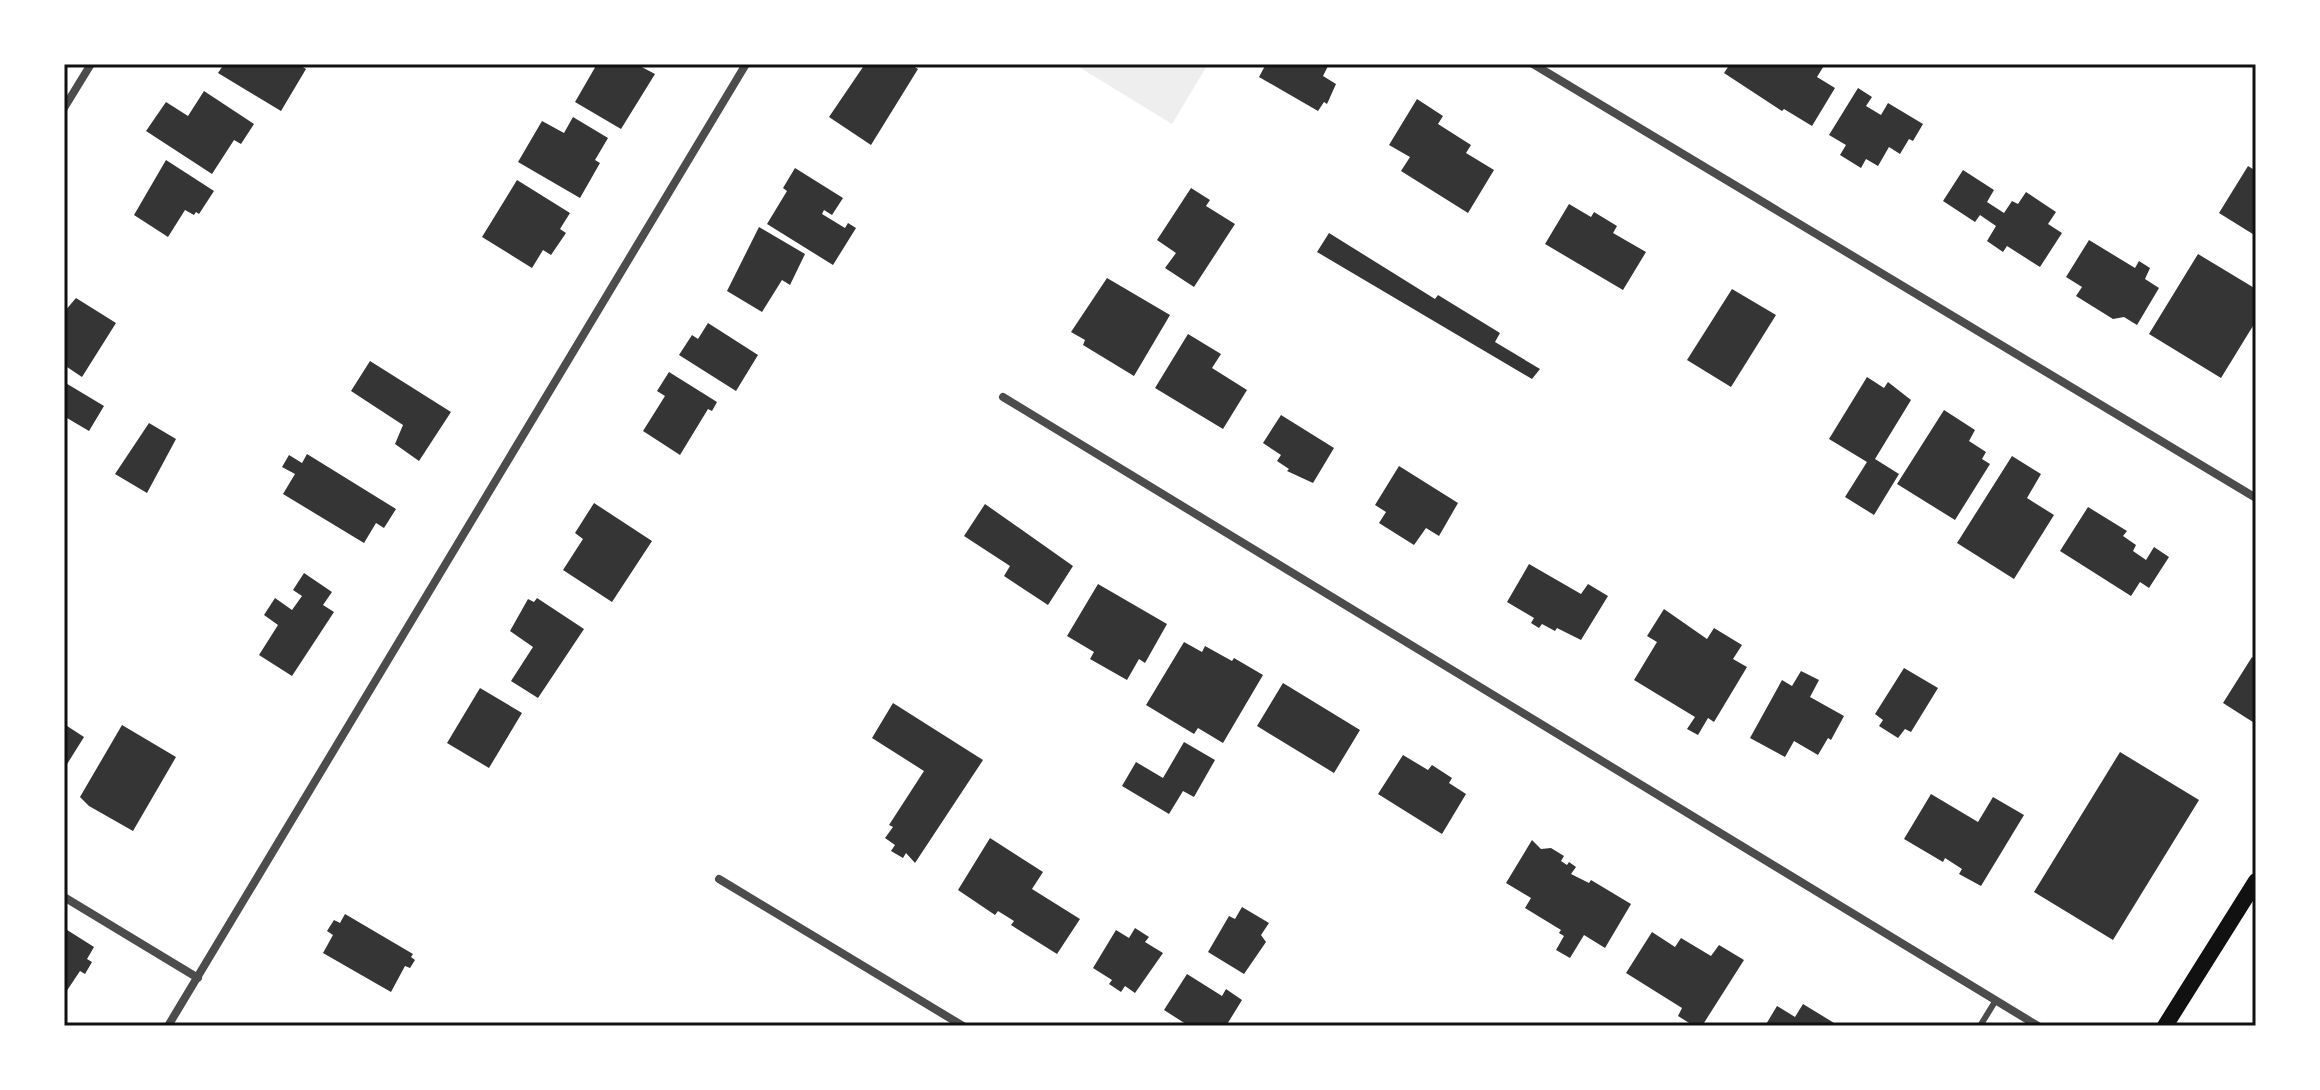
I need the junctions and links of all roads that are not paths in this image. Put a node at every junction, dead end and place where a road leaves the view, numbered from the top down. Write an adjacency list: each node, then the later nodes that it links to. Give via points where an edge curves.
1 (91, 64): 4 (street)
2 (746, 64): 10 (street)
3 (1533, 64): 6 (street)
4 (64, 108)
5 (1003, 397): 11 (street)
6 (2256, 498)
7 (719, 879): 13 (street)
8 (2256, 881): 16 (main road)
9 (64, 897): 10 (street)
10 (198, 978): 12 (street)
11 (1996, 1000): 14 (lane); 15 (street)
12 (168, 1026)
13 (963, 1026)
14 (1980, 1026)
15 (2038, 1026)
16 (2165, 1026)

